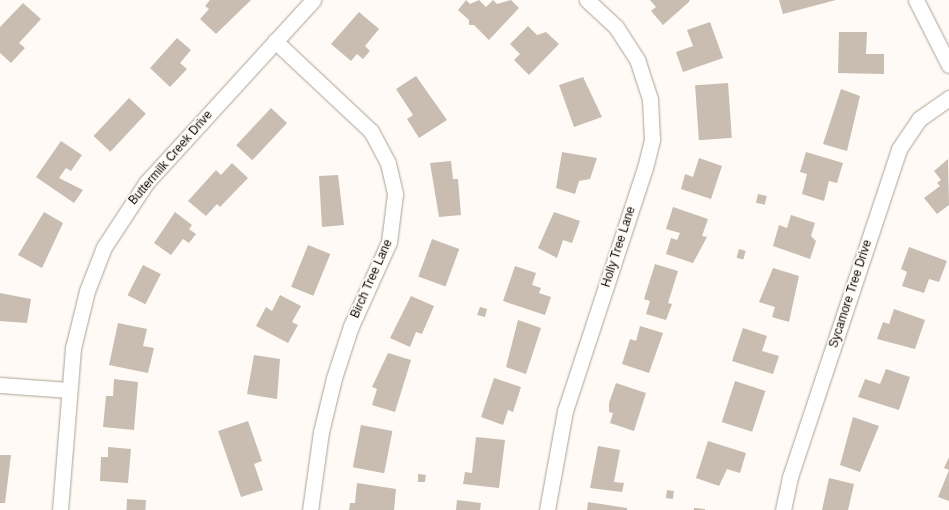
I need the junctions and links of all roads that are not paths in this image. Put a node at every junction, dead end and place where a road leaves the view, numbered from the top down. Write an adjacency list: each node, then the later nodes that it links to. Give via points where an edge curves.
1 (313, 0): 4 (street, Buttermilk Creek Drive)
2 (587, 0): 11 (street, Holly Tree Lane, via 616,28 638,61 650,99 652,139 645,168 565,411)
3 (916, 0): 5 (street)
4 (275, 41): 8 (street, Buttermilk Creek Drive, via 146,183 119,222 97,263 82,307); 10 (street, Birch Tree Lane, via 371,131 388,163 395,194 389,242 356,314 334,378 321,432)
5 (949, 65)
6 (949, 98): 12 (street, Sycamore Tree Drive, via 919,119 899,149 790,477)
7 (0, 385): 8 (street)
8 (69, 390): 9 (street, Buttermilk Creek Drive)
9 (60, 510)
10 (310, 510)
11 (547, 510)
12 (783, 510)

